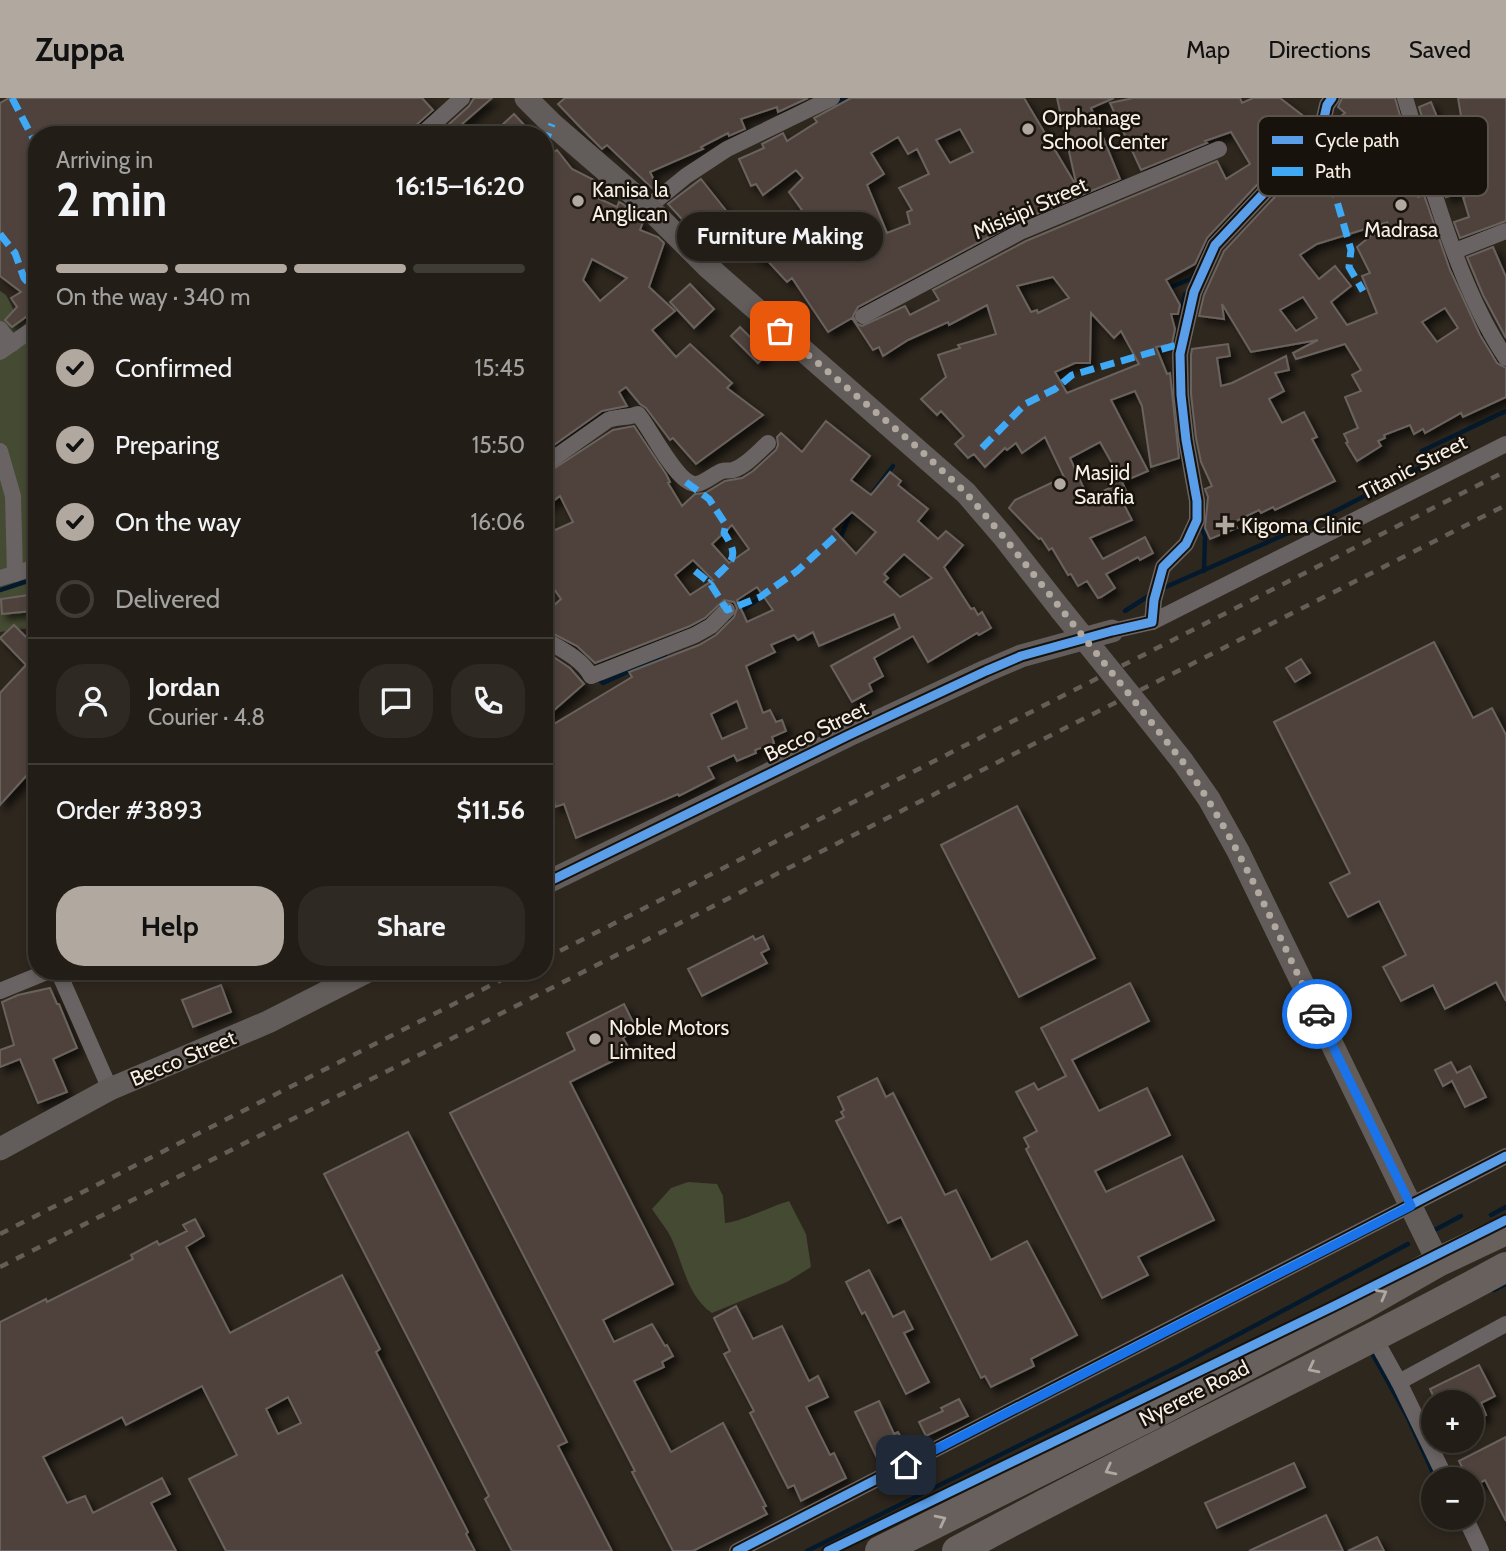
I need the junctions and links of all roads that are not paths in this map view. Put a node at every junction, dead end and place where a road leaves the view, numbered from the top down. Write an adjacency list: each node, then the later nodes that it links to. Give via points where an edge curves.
1 (462, 98): 8 (street)
2 (526, 98): 12 (main road)
3 (832, 98): 12 (street, via 727,149)
4 (1332, 98): 6 (street)
5 (1405, 98): 7 (street)
6 (1324, 116)
7 (1411, 116)
8 (431, 126)
9 (1219, 149): 15 (street, Misisipi Street, via 1022,231)
10 (1262, 196): 27 (street, via 1215,245 1194,292 1180,354 1197,520 1186,544 1163,568)
11 (1437, 196): 14 (street)
12 (648, 207): 38 (main road, bridge, via 760,313 966,493 1183,762 1238,850)
13 (1506, 231): 14 (street)
14 (1455, 251): 19 (street)
15 (863, 316)
16 (0, 329): 18 (street)
17 (28, 332): 18 (street)
18 (6, 348)
19 (1506, 358)
20 (768, 443): 23 (street, via 732,471 724,470 697,484 686,482 639,414 608,420)
21 (1506, 444): 27 (street, Titanic Street)
22 (0, 451): 25 (street, via 13,496)
23 (553, 459)
24 (28, 570): 25 (street)
25 (7, 576)
26 (727, 610): 29 (street, via 695,635 591,676)
27 (1152, 622): 28 (street, Titanic Street)
28 (1112, 631): 30 (main road, Becco Street, via 1021,656 986,671)
29 (553, 644)
30 (553, 880)
31 (28, 980): 34 (street)
32 (62, 980): 35 (street)
33 (350, 980): 35 (main road, Becco Street, via 268,1022)
34 (0, 991)
35 (110, 1089): 36 (main road, Becco Street)
36 (0, 1149)
37 (1506, 1156): 38 (street)
38 (1411, 1206): 40 (main road); 47 (street)
39 (1506, 1230): 40 (highway, Nyerere Road)
40 (1438, 1262): 48 (highway, Nyerere Road, one-way to 40, via 1160,1411)
41 (1506, 1267): 43 (highway, Nyerere Road)
42 (1506, 1324): 44 (street)
43 (1374, 1337): 44 (street); 49 (highway, Nyerere Road, one-way to 49)
44 (1399, 1382): 45 (street)
45 (1440, 1467)
46 (1471, 1530): 50 (street)
47 (737, 1551)
48 (880, 1551)
49 (957, 1551)
50 (1481, 1551)

